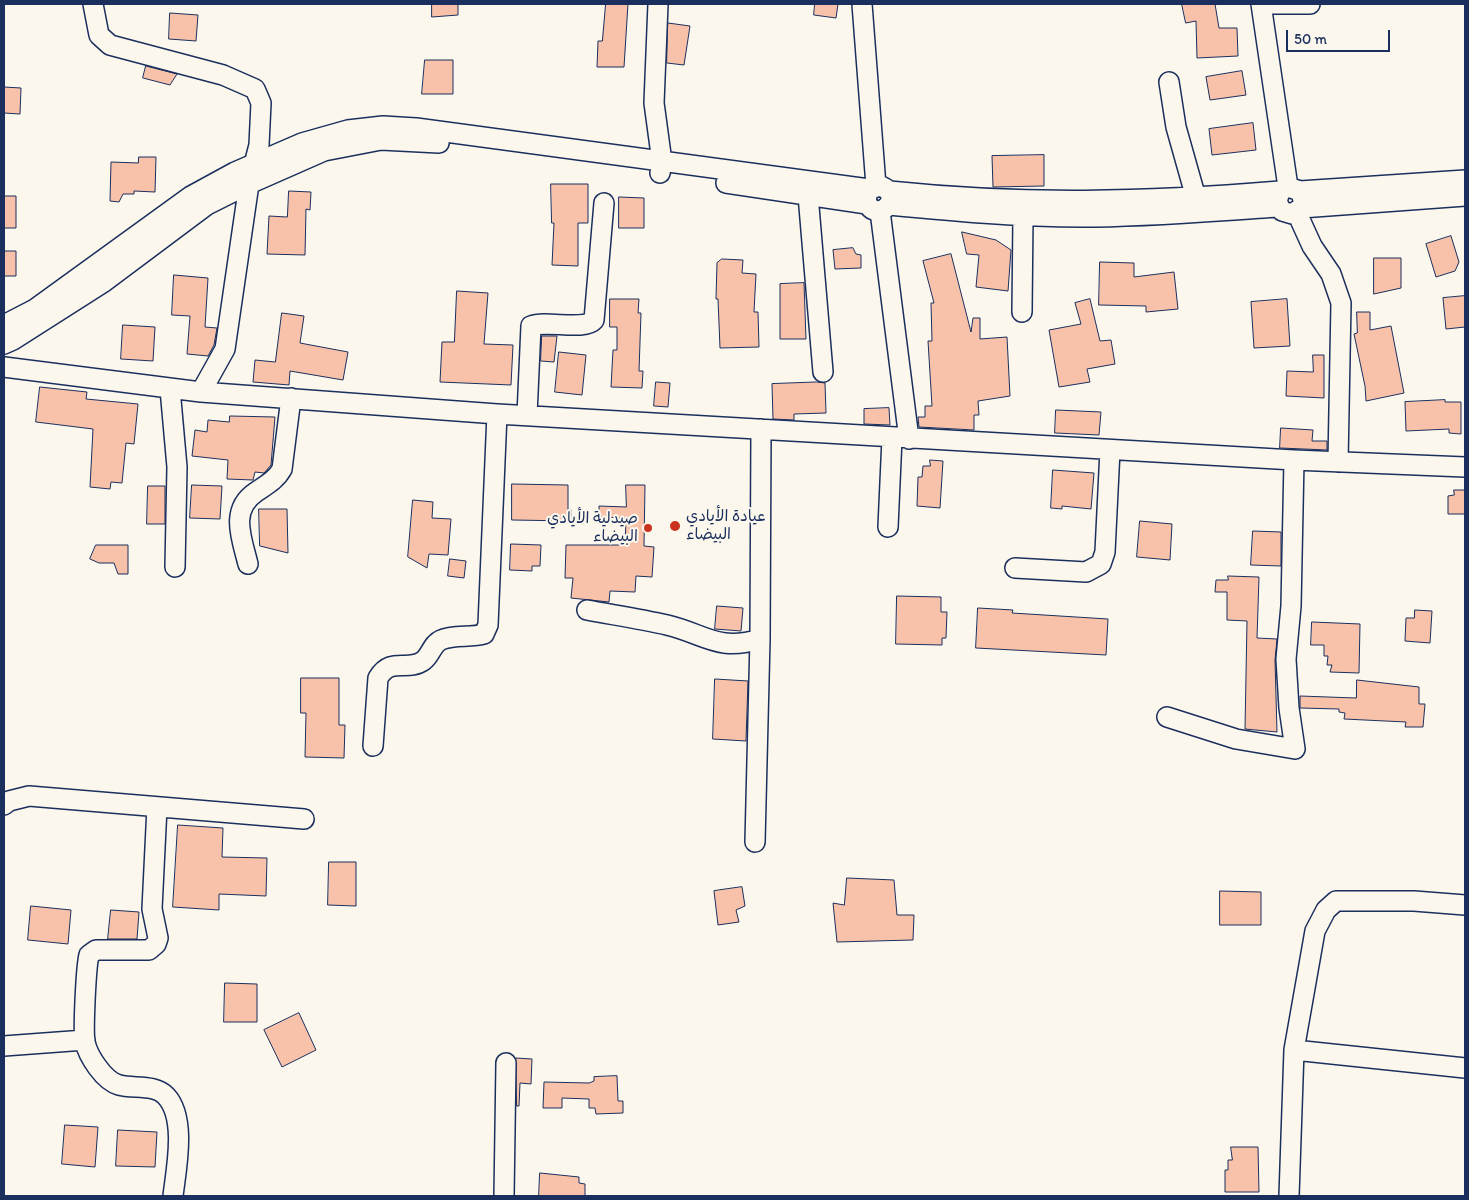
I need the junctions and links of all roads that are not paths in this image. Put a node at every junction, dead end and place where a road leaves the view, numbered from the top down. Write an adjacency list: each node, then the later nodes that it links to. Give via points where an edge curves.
1 (93, 4): 7 (street, via 99,35 110,46 223,75 255,89 261,103 259,145)
2 (658, 4): 8 (street, via 654,103)
3 (862, 4): 13 (street)
4 (1261, 4): 5 (street); 15 (street)
5 (1310, 4)
6 (1169, 82): 14 (street, via 1176,127)
7 (254, 164): 8 (street, via 328,135 383,126 490,137); 10 (street); 20 (street, via 191,196 57,293)
8 (661, 167): 10 (street, via 380,140 324,152); 11 (street); 13 (street)
9 (1465, 180): 15 (street)
10 (249, 184): 21 (street, via 207,205 104,282); 25 (street, via 225,349)
11 (808, 195): 13 (street); 23 (street)
12 (1465, 196): 15 (street)
13 (878, 198): 17 (street, via 960,198); 18 (street); 30 (street)
14 (1196, 198): 15 (street); 17 (street)
15 (1291, 199): 17 (street, via 1147,216); 33 (street, via 1312,246 1331,274 1341,303)
16 (604, 204): 28 (street, via 594,320 587,324 542,323 531,326)
17 (1057, 209): 18 (street)
18 (1023, 216): 19 (street)
19 (1022, 312)
20 (4, 326)
21 (4, 344)
22 (4, 367): 24 (street)
23 (823, 372)
24 (170, 389): 25 (street); 37 (street, via 177,467)
25 (201, 392): 26 (street)
26 (291, 398): 27 (street); 36 (street, via 282,469 278,477 250,496 239,518)
27 (498, 414): 28 (street); 42 (street, via 488,626 484,634 442,639 433,646 424,661 383,670 378,678)
28 (527, 415): 29 (street)
29 (761, 429): 30 (street); 40 (street)
30 (900, 438): 31 (street); 35 (street)
31 (1110, 450): 32 (street); 38 (street, via 1105,552 1101,564 1086,572)
32 (1294, 460): 33 (street); 41 (street, via 1291,606 1286,660 1295,749 1236,739)
33 (1338, 462): 34 (street)
34 (1465, 467)
35 (888, 527)
36 (248, 564)
37 (175, 567)
38 (1015, 568)
39 (587, 610): 40 (street, via 668,625 716,643 737,644)
40 (760, 639): 46 (street)
41 (1167, 718)
42 (373, 746)
43 (4, 805): 44 (street, via 29,796)
44 (157, 807): 45 (street); 48 (street, via 152,909 158,938 149,950 96,950 89,955)
45 (304, 819)
46 (755, 842)
47 (1465, 905): 50 (street, via 1414,901 1336,902 1330,905 1315,932)
48 (85, 1040): 49 (street); 53 (street, via 99,1068 112,1081 119,1085 156,1090 166,1096 178,1125)
49 (4, 1046)
50 (1294, 1050): 52 (street); 55 (street)
51 (506, 1063): 54 (street)
52 (1465, 1068)
53 (174, 1196)
54 (504, 1196)
55 (1289, 1196)

